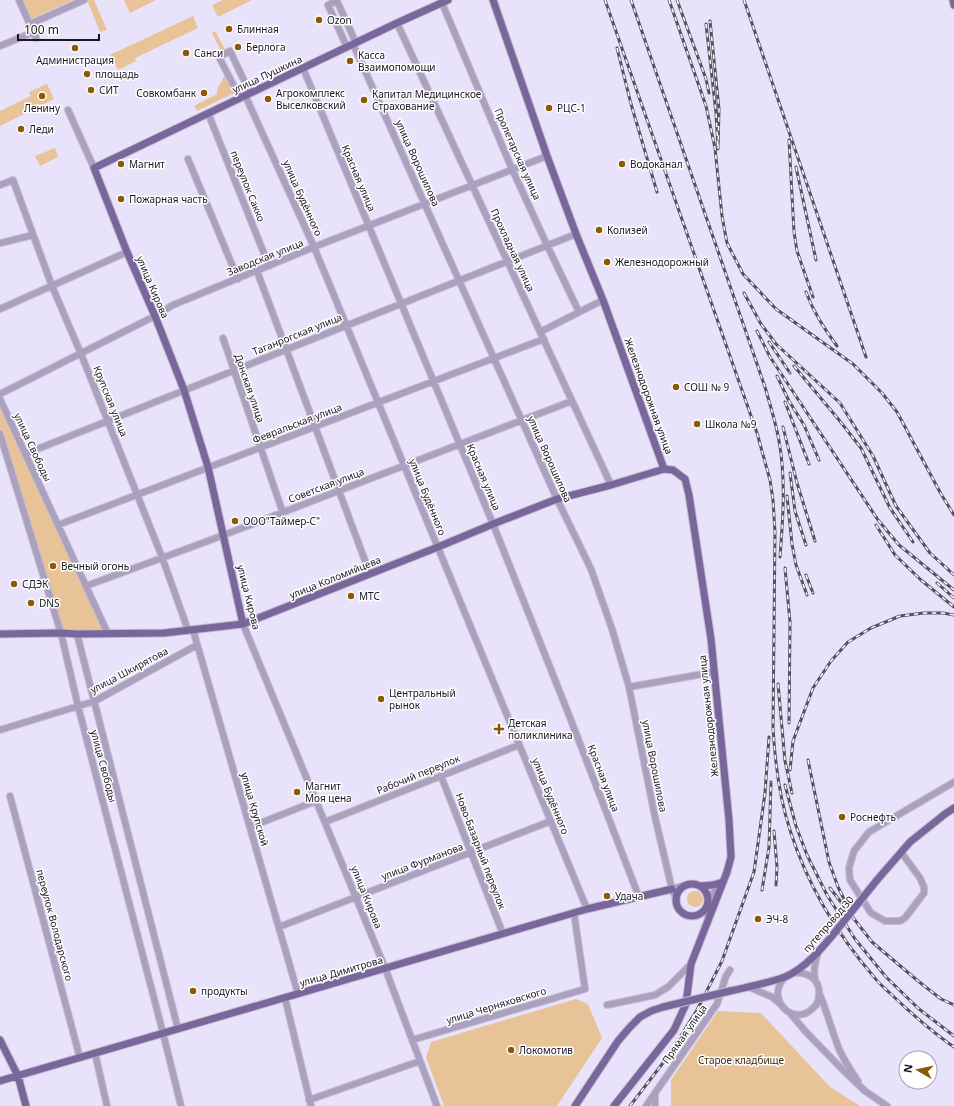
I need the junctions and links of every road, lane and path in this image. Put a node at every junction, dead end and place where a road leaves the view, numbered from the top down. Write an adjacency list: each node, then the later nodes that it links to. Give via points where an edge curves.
1 (19, 0): 8 (street)
2 (84, 0): 8 (street)
3 (493, 0): 15 (main road, Железнодорожная улица)
4 (953, 0): 6 (main road)
5 (445, 1): 7 (main road, улица Пушкина); 18 (street, Пролетарская улица)
6 (954, 5)
7 (397, 23): 9 (main road, улица Пушкина); 20 (street, Прохладная улица)
8 (30, 24): 10 (street, via 35,35)
9 (352, 45): 9 (street, улица Ворошилова, via 328,6 337,2); 11 (main road, улица Пушкина); 21 (street, улица Ворошилова)
10 (0, 46)
11 (303, 68): 12 (main road, улица Пушкина); 22 (street, Красная улица)
12 (245, 95): 12 (street, улица Будённого, via 230,51 219,57); 14 (main road, улица Пушкина); 27 (street, улица Будённого)
13 (68, 110): 17 (street, улица Кирова)
14 (208, 113): 17 (main road, улица Пушкина); 30 (street, переулок Сакко)
15 (547, 156): 18 (street, Заводская улица); 23 (main road, Железнодорожная улица)
16 (188, 159): 32 (street)
17 (94, 168): 28 (main road, улица Кирова)
18 (512, 169): 20 (street, Заводская улица); 26 (street, Пролетарская улица)
19 (0, 185): 24 (street, Крупская улица, via 13,180)
20 (472, 185): 21 (street, Заводская улица); 29 (street, Прохладная улица)
21 (425, 204): 22 (street, Заводская улица); 33 (street, улица Ворошилова)
22 (369, 226): 27 (street, Заводская улица); 36 (street, Красная улица)
23 (576, 234): 26 (street, Таганрогская улица); 35 (main road, Железнодорожная улица)
24 (34, 235): 25 (street); 34 (street, Крупская улица)
25 (0, 243)
26 (547, 246): 29 (street, Таганрогская улица); 38 (street, Пролетарская улица)
27 (314, 247): 30 (street, Заводская улица); 40 (street, улица Будённого)
28 (127, 252): 34 (street); 39 (main road, улица Кирова)
29 (508, 261): 33 (street, Таганрогская улица); 41 (street, Прохладная улица)
30 (270, 266): 31 (street, Заводская улица)
31 (257, 271): 32 (street, Заводская улица); 44 (street)
32 (238, 279): 39 (street, Заводская улица, via 173,305)
33 (459, 280): 36 (street, Таганрогская улица); 46 (street, улица Ворошилова)
34 (52, 286): 37 (street); 45 (street, Крупская улица)
35 (603, 300): 38 (street); 63 (main road, Железнодорожная улица)
36 (401, 304): 40 (street, Таганрогская улица); 48 (street, Красная улица)
37 (0, 309)
38 (579, 312): 41 (street)
39 (155, 316): 45 (street, Заводская улица); 49 (main road, улица Кирова)
40 (346, 326): 44 (street, Таганрогская улица); 53 (street, улица Будённого)
41 (540, 332): 43 (street, Прохладная улица)
42 (223, 338): 47 (street, Донская улица)
43 (544, 339): 46 (street, Февральская улица); 52 (street, Прохладная улица)
44 (286, 350): 47 (street, Таганрогская улица); 56 (street)
45 (81, 354): 50 (street, Заводская улица); 55 (street, Крупская улица)
46 (494, 358): 48 (street, Февральская улица); 54 (street, улица Ворошилова)
47 (234, 370): 49 (street, Таганрогская улица); 59 (street, Донская улица)
48 (433, 381): 53 (street, Февральская улица); 58 (street, Красная улица)
49 (184, 390): 55 (street, Таганрогская улица); 62 (main road, улица Кирова)
50 (0, 394)
51 (0, 399): 60 (street, улица Свободы)
52 (572, 401): 54 (street, Советская улица); 64 (street, Прохладная улица)
53 (378, 402): 56 (street, Февральская улица); 61 (street, улица Будённого)
54 (522, 420): 58 (street, Советская улица); 67 (street, улица Ворошилова)
55 (108, 421): 60 (street, Таганрогская улица); 66 (street, Крупская улица)
56 (315, 426): 59 (street, Февральская улица); 65 (street)
57 (0, 434): 78 (street, улица Свободы)
58 (460, 444): 61 (street, Советская улица); 69 (street, Красная улица)
59 (260, 447): 62 (street, Февральская улица); 68 (street, Донская улица)
60 (25, 454): 70 (street, улица Свободы)
61 (404, 466): 65 (street, Советская улица); 72 (street, улица Будённого)
62 (208, 467): 66 (street, Февральская улица); 71 (main road, улица Кирова)
63 (664, 469): 64 (main road, улица Коломийцева); 83 (main road, Железнодорожная улица, via 673,470 685,479 689,495)
64 (611, 485): 67 (main road, улица Коломийцева)
65 (339, 491): 68 (street, Советская улица); 74 (street)
66 (137, 494): 70 (street, Февральская улица); 73 (street, Крупская улица)
67 (557, 499): 69 (main road, улица Коломийцева); 84 (street, улица Ворошилова, via 591,569)
68 (283, 513): 71 (street, Советская улица)
69 (493, 524): 72 (main road, улица Коломийцева); 104 (street, Красная улица)
70 (58, 525): 75 (street, улица Свободы)
71 (224, 535): 73 (street, Советская улица); 76 (main road, улица Кирова)
72 (438, 547): 74 (main road, улица Коломийцева); 88 (street, улица Будённого)
73 (162, 558): 75 (street, Советская улица); 77 (street, Крупская улица)
74 (370, 574): 76 (main road, улица Коломийцева)
75 (86, 586): 81 (street, улица Свободы)
76 (243, 624): 77 (main road, улица Коломийцева); 92 (street, улица Кирова)
77 (191, 630): 81 (main road, улица Коломийцева); 82 (street, улица Крупской)
78 (61, 633): 79 (main road, улица Коломийцева); 80 (main road, улица Коломийцева); 86 (street, улица Свободы)
79 (0, 634)
80 (77, 634): 81 (main road, улица Коломийцева); 85 (street, улица Свободы)
81 (108, 634)
82 (197, 645): 85 (street, улица Шкирятова); 96 (street, улица Крупской)
83 (714, 672): 84 (street); 99 (main road, Железнодорожная улица, via 731,857)
84 (629, 687): 102 (street, улица Ворошилова)
85 (94, 701): 86 (street, улица Шкирятова); 125 (street, улица Свободы)
86 (78, 706): 87 (street, улица Шкирятова); 126 (street, улица Свободы)
87 (0, 728)
88 (519, 745): 89 (street, Рабочий переулок); 95 (street, улица Будённого)
89 (441, 776): 94 (street, Рабочий переулок); 98 (street, Ново-Базарный переулок)
90 (954, 782): 97 (street, via 869,832 854,851 849,868 850,880 871,913 885,921 900,921 905,918 924,893 920,878)
91 (10, 796): 130 (street, переулок Володарского)
92 (316, 801): 94 (street, улица Кирова); 96 (street)
93 (954, 808): 97 (main road, путепровод 30)
94 (325, 822): 103 (street, улица Кирова)
95 (551, 822): 98 (street, улица Фурманова); 107 (street, улица Будённого)
96 (250, 827): 110 (street, улица Крупской)
97 (901, 852): 112 (main road, путепровод 30, bridge)
98 (471, 853): 103 (street, улица Фурманова); 111 (street, Ново-Базарный переулок)
99 (723, 882): 101 (main road); 106 (street); 109 (main road, Железнодорожная улица)
100 (689, 884): 101 (main road); 102 (street, улица Димитрова); 105 (main road, via 680,890)
101 (700, 886): 106 (main road, via 707,894)
102 (672, 889): 104 (main road, улица Димитрова); 105 (street, улица Ворошилова)
103 (356, 897): 110 (street, улица Фурманова); 114 (street, улица Кирова)
104 (639, 897): 107 (main road, улица Димитрова)
105 (676, 900): 106 (main road, via 680,910 690,915 705,910)
106 (708, 902): 109 (street)
107 (587, 909): 108 (main road, улица Димитрова)
108 (574, 913): 111 (main road, улица Димитрова); 128 (street, улица Черняховского, via 585,989)
109 (708, 920): 113 (main road, Железнодорожная улица)
110 (279, 927): 119 (street, улица Крупской)
111 (503, 934): 114 (main road, улица Димитрова)
112 (818, 952): 116 (main road, путепровод 30); 117 (street, via 814,965)
113 (691, 964): 123 (street, via 668,987 655,995); 142 (main road, Железнодорожная улица, via 686,1004 674,1030)
114 (385, 968): 119 (main road, улица Димитрова); 128 (street, улица Кирова)
115 (730, 970): 135 (street, Прямая улица, via 717,1004)
116 (789, 975): 117 (street, via 805,973); 118 (main road, путепровод 30); 122 (street, via 778,988 777,996)
117 (816, 981): 120 (street)
118 (749, 987): 122 (street); 141 (main road, путепровод 30, bridge, via 663,1007 640,1017 618,1041)
119 (298, 994): 121 (main road, улица Димитрова)
120 (820, 995): 124 (street, via 818,1002 809,1012 796,1015); 134 (street, via 839,1048)
121 (285, 998): 125 (main road, улица Димитрова); 136 (street)
122 (780, 1003): 124 (street)
123 (607, 1005)
124 (790, 1013): 134 (street)
125 (178, 1029): 126 (main road, улица Димитрова)
126 (163, 1033): 129 (main road, улица Димитрова); 139 (street, улица Свободы)
127 (0, 1040): 132 (main road)
128 (412, 1040): 131 (street, улица Кирова)
129 (95, 1053): 130 (main road, улица Димитрова); 138 (street)
130 (80, 1058): 132 (main road, улица Димитрова)
131 (420, 1061): 136 (street); 140 (street, улица Кирова)
132 (18, 1076): 133 (main road, улица Димитрова); 137 (main road)
133 (0, 1081)
134 (865, 1091): 145 (street)
135 (655, 1092): 143 (street, Прямая улица); 144 (street)
136 (310, 1103)
137 (26, 1106)
138 (107, 1106)
139 (181, 1106)
140 (437, 1106)
141 (575, 1106)
142 (614, 1106)
143 (646, 1106)
144 (655, 1106)
145 (886, 1106)

